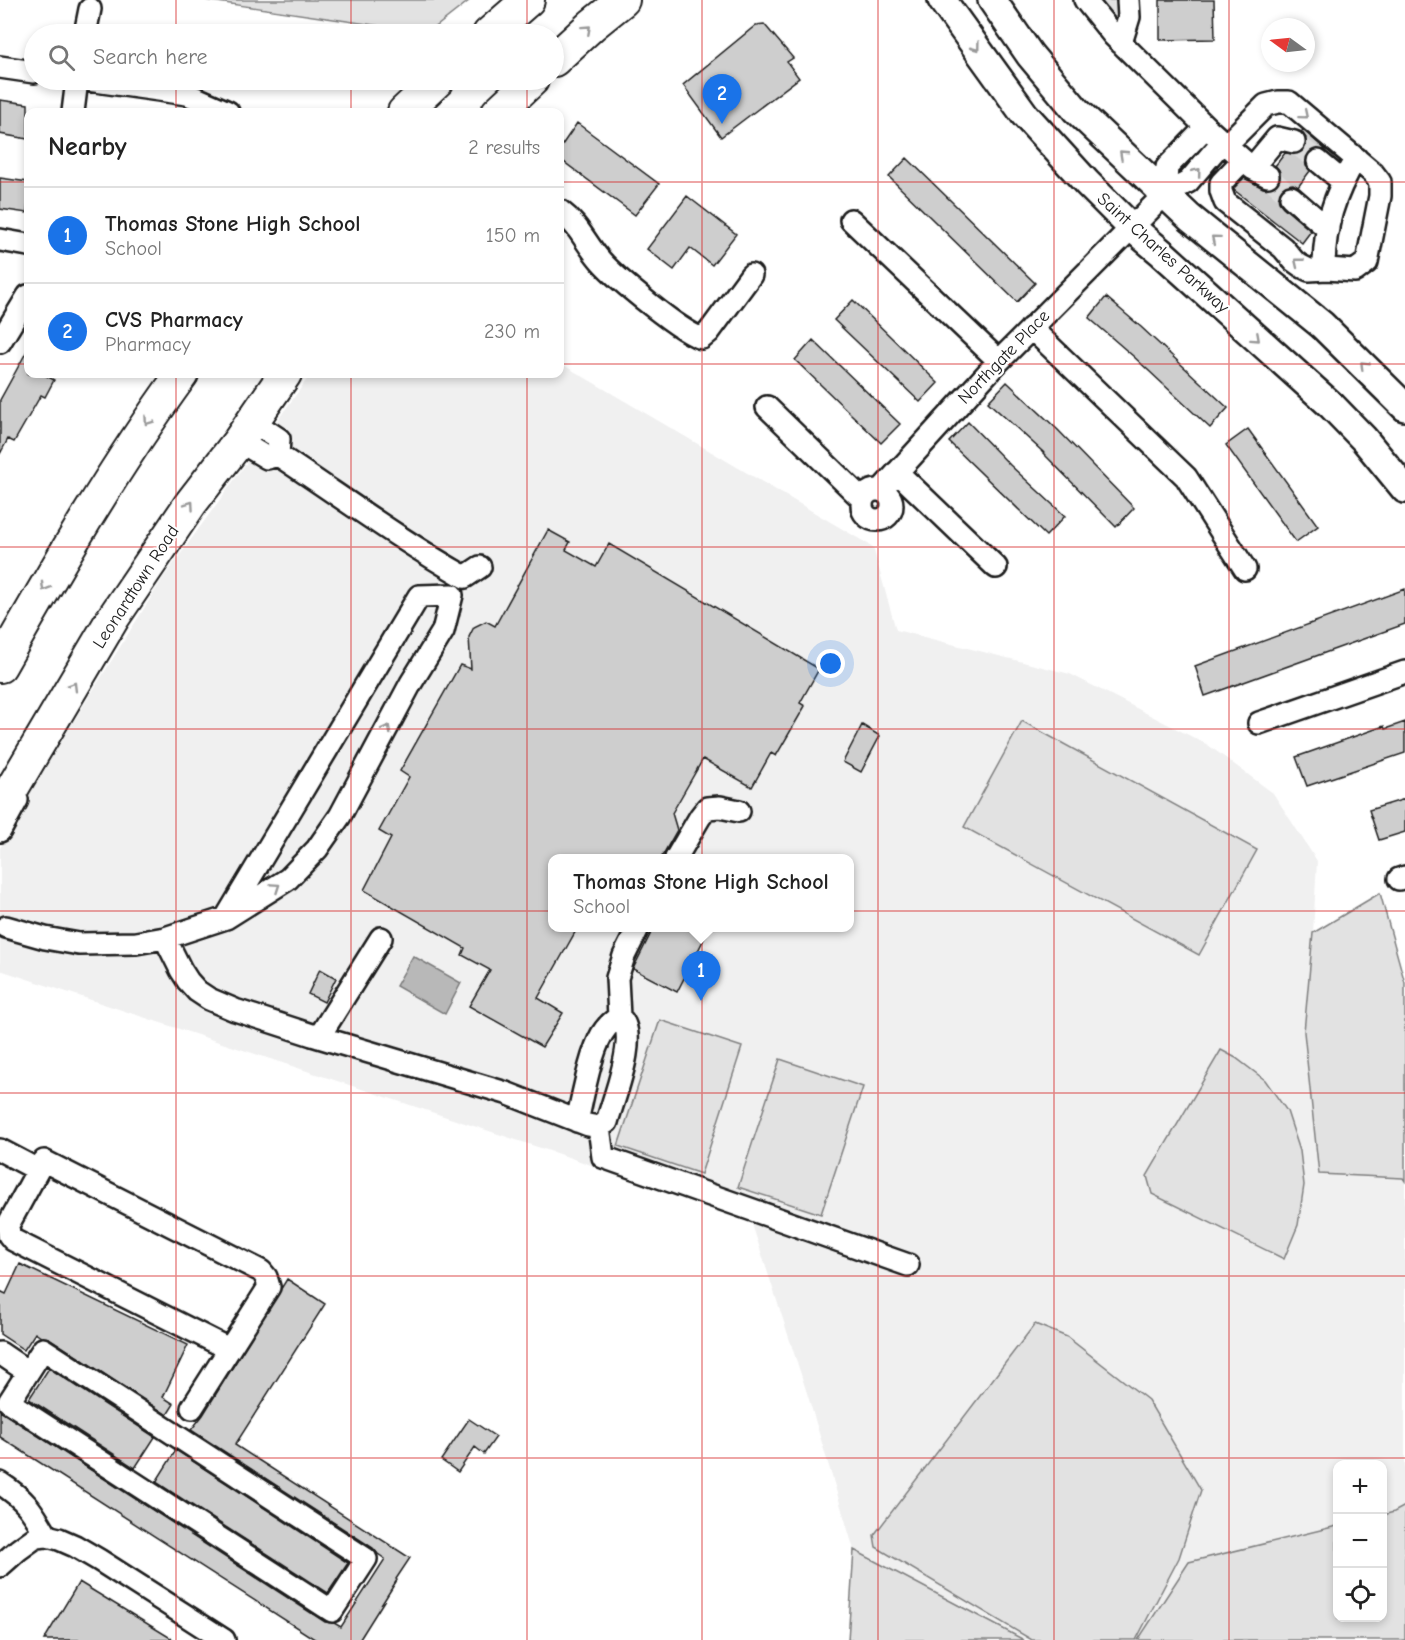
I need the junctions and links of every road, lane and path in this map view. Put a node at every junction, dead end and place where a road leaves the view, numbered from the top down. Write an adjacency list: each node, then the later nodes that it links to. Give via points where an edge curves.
1 (528, 0): 9 (highway)
2 (623, 0): 11 (highway, one-way to 2)
3 (942, 0): 33 (main road, Saint Charles Parkway, one-way to 33, via 1025,115)
4 (992, 0): 29 (main road, one-way to 4, via 1076,110 1030,55)
5 (1085, 0): 10 (street)
6 (1128, 0): 10 (street, via 1129,17)
7 (90, 9): 8 (street)
8 (87, 24)
9 (500, 24)
10 (1121, 43): 22 (street)
11 (564, 51)
12 (0, 67): 13 (street)
13 (24, 71)
14 (75, 90): 18 (street)
15 (159, 90): 19 (street, via 187,94)
16 (427, 90): 20 (highway)
17 (521, 90): 21 (highway)
18 (73, 108)
19 (220, 108)
20 (408, 108)
21 (502, 108)
22 (1206, 127): 24 (street); 29 (street, via 1167,167)
23 (1294, 142): 27 (street, via 1277,138)
24 (1224, 144): 25 (street, Northgate Place, one-way to 25, via 1266,105 1289,102); 27 (street); 29 (street, Northgate Place, one-way to 24, via 1188,182)
25 (1356, 158): 28 (street); 37 (street, Northgate Place, via 1380,182 1367,262 1355,271)
26 (1318, 161): 28 (street)
27 (1254, 168): 37 (street, one-way to 27, via 1301,266 1225,202 1221,183)
28 (1342, 181): 34 (street)
29 (1165, 194): 33 (street, Northgate Place); 46 (main road, one-way to 29, via 1322,325)
30 (1291, 197): 34 (street)
31 (564, 214): 38 (street, via 576,225 601,262 686,331 702,338)
32 (851, 220): 42 (street)
33 (1131, 227): 40 (street, Northgate Place); 49 (main road, Saint Charles Parkway, one-way to 49, via 1332,406)
34 (1328, 229): 37 (street)
35 (0, 240): 36 (street)
36 (24, 244)
37 (1324, 269)
38 (751, 275)
39 (24, 303): 41 (street)
40 (1031, 328): 42 (street, Northgate Place); 52 (street, via 1186,477)
41 (0, 342)
42 (999, 361): 48 (street, Northgate Place)
43 (179, 378): 53 (highway, one-way to 53, via 71,541)
44 (282, 378): 47 (highway, Leonardtown Road)
45 (767, 407): 48 (street, Northgate Place, via 872,495)
46 (1405, 407)
47 (246, 431): 50 (street, via 267,458 278,455 421,551 465,576); 56 (highway, Leonardtown Road, one-way to 47, via 113,618 191,503)
48 (897, 472): 51 (street)
49 (1405, 489)
50 (480, 567)
51 (996, 567)
52 (1245, 569)
53 (0, 672)
54 (1405, 672): 55 (street)
55 (1259, 723)
56 (49, 726): 57 (highway, Leonardtown Road); 59 (street, via 42,756)
57 (0, 809)
58 (739, 811): 60 (street, via 707,808)
59 (0, 831)
60 (678, 854)
61 (226, 918): 61 (street, one-way to 61, via 288,879 317,849 340,816 443,631 452,595 419,597); 64 (street)
62 (2, 924): 64 (street, via 78,944)
63 (636, 932): 66 (street, via 617,978)
64 (165, 938): 67 (street, via 188,981 209,999)
65 (381, 938): 67 (street)
66 (619, 1017): 68 (street, via 602,1034); 69 (street, via 627,1028 628,1046 607,1122)
67 (319, 1037): 68 (street, via 507,1093)
68 (577, 1121): 69 (street)
69 (599, 1127): 72 (street, via 603,1157)
70 (0, 1150): 71 (street)
71 (38, 1170): 73 (street, via 8,1226 13,1240); 73 (street, via 44,1161 261,1272 269,1287)
72 (908, 1264)
73 (229, 1349): 76 (street)
74 (0, 1353): 75 (street)
75 (28, 1372): 75 (street, via 43,1349 366,1559 332,1611 9,1402)
76 (192, 1408)
77 (0, 1483): 78 (street, via 19,1495)
78 (47, 1536): 79 (street, via 36,1537); 80 (street, via 99,1560)
79 (0, 1566)
80 (224, 1640)

